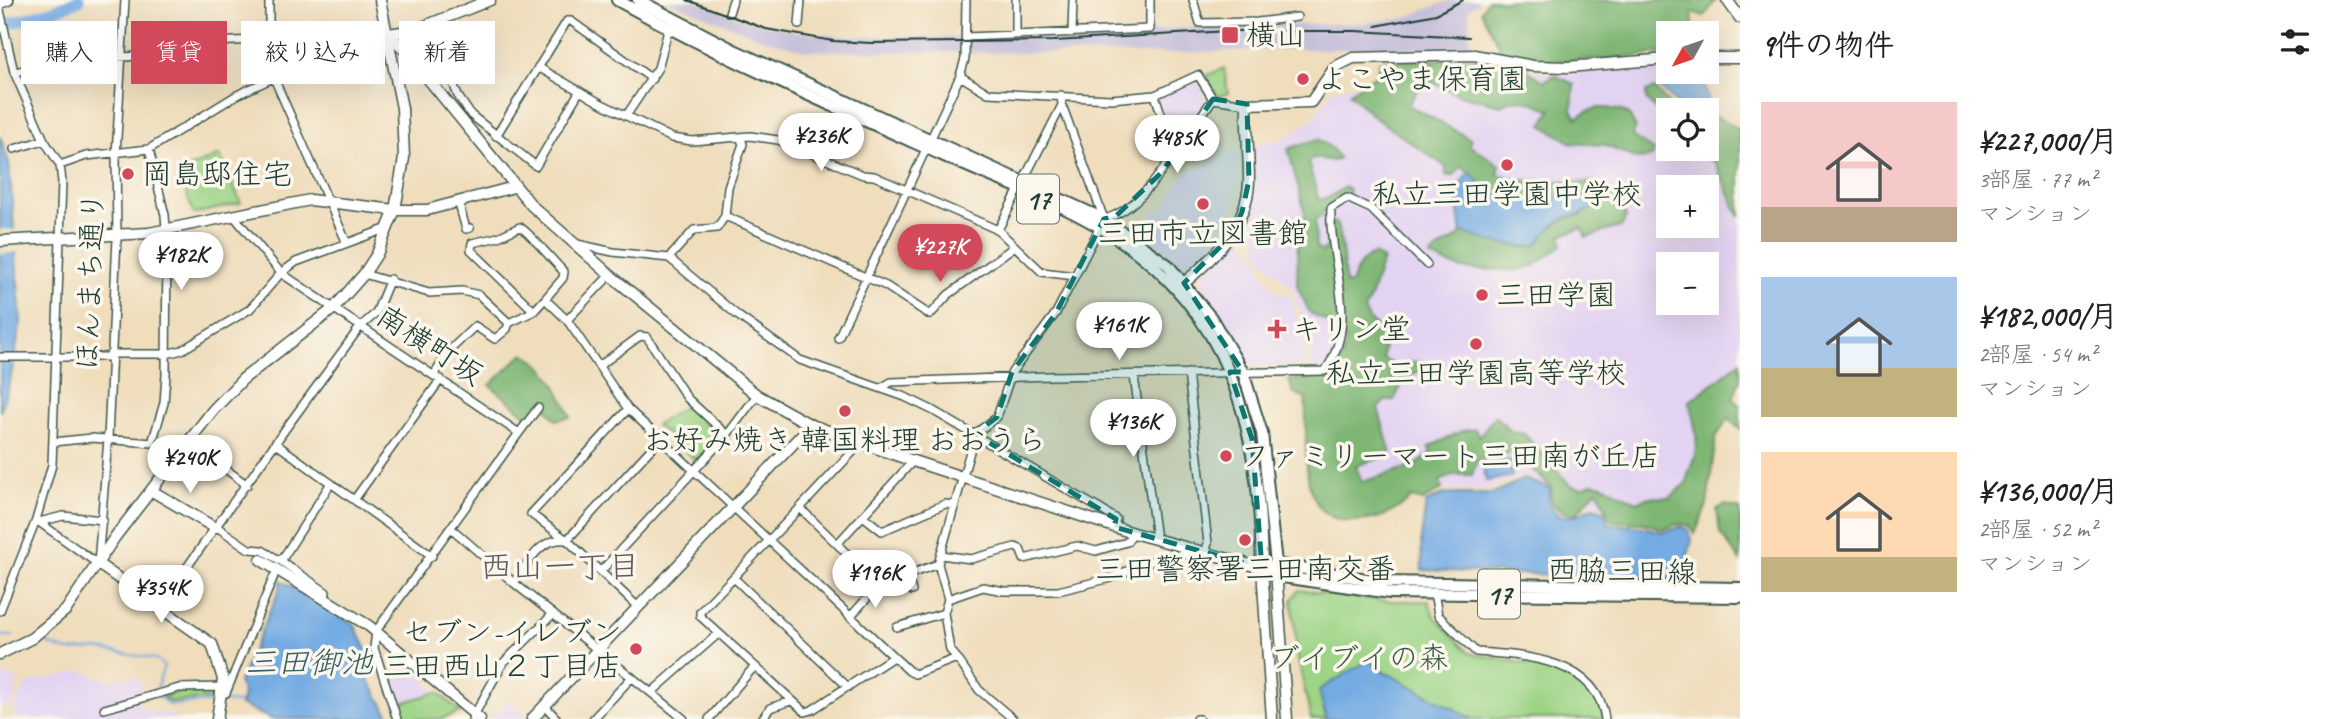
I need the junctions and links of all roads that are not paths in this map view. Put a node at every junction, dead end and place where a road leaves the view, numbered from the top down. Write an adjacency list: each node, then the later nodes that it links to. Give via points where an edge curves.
1 (8, 0): 16 (street)
2 (125, 0): 30 (street, ほんまち通り)
3 (269, 0): 21 (street)
4 (380, 0): 26 (street)
5 (490, 0): 26 (street, via 415,30)
6 (617, 0): 22 (main road, 17)
7 (638, 0): 22 (main road, 17)
8 (733, 0): 18 (street)
9 (800, 0): 23 (street)
10 (966, 0): 28 (street)
11 (1016, 0): 27 (street)
12 (1073, 0): 24 (street)
13 (1150, 0): 24 (street, via 1150,29)
14 (1193, 0): 19 (street, via 1200,23)
15 (1727, 0): 20 (street)
16 (0, 3)
17 (0, 10): 35 (street)
18 (729, 13)
19 (1297, 17)
20 (1740, 18)
21 (269, 21)
22 (671, 24): 37 (street); 51 (main road, 17)
23 (799, 25)
24 (1072, 33): 27 (street)
25 (385, 34): 26 (street)
26 (388, 34): 58 (street); 62 (street, via 404,141)
27 (1016, 35): 28 (street)
28 (966, 37): 36 (street)
29 (241, 41): 30 (street)
30 (122, 56): 35 (street); 54 (street, ほんまち通り)
31 (1719, 58): 32 (street)
32 (1740, 58)
33 (1656, 61): 45 (street, via 1567,67 1474,55 1353,58 1335,67 1311,102)
34 (538, 67): 37 (street, via 563,24 571,21); 41 (street); 48 (street)
35 (14, 72): 50 (street)
36 (960, 76): 42 (street, via 988,93); 51 (street)
37 (652, 79): 47 (street)
38 (256, 84): 53 (street)
39 (276, 84): 60 (street)
40 (454, 84): 48 (street, via 463,106)
41 (579, 92): 47 (street); 48 (street, via 539,165)
42 (1061, 95): 43 (street, via 1111,99); 46 (street)
43 (1155, 95): 44 (street, via 1198,75); 55 (street)
44 (1213, 99): 45 (street); 55 (street)
45 (1247, 104): 84 (street, via 1249,180 1242,212 1230,237)
46 (1062, 105): 57 (street); 65 (street)
47 (626, 116): 49 (street, via 672,138 692,141)
48 (496, 136)
49 (740, 136): 59 (street, via 778,140); 64 (street, via 743,144 728,187)
50 (44, 140): 52 (street); 56 (street)
51 (927, 143): 57 (main road, 17); 59 (street)
52 (14, 149)
53 (149, 149): 54 (street); 68 (street)
54 (116, 155): 56 (street, via 86,156); 70 (street, ほんまち通り)
55 (1174, 155): 65 (street, via 1147,189)
56 (60, 165): 71 (street)
57 (1020, 185): 65 (main road, 17); 69 (street)
58 (514, 187): 61 (street); 74 (street)
59 (904, 190): 69 (street); 82 (street)
60 (331, 203): 62 (street); 63 (street, via 310,200); 73 (street)
61 (459, 204): 62 (street); 67 (street, via 466,229)
62 (395, 210): 66 (street)
63 (233, 215): 68 (street); 78 (street, 南横町坂)
64 (725, 216): 76 (street, via 717,228 694,230); 82 (street)
65 (1102, 223): 81 (street); 84 (main road, 17)
66 (387, 228): 73 (street); 79 (street)
67 (470, 228)
68 (167, 229): 70 (street); 92 (street)
69 (998, 229): 75 (street)
70 (117, 237): 71 (street); 94 (street, ほんまち通り)
71 (59, 239): 72 (street); 93 (street)
72 (0, 241)
73 (346, 241): 78 (street)
74 (576, 244): 76 (street); 80 (street)
75 (1015, 246): 81 (street, via 1042,272); 82 (street, via 948,295 933,314)
76 (669, 258): 103 (street, via 800,360)
77 (1427, 265): 98 (street, via 1371,209 1347,198 1337,202 1330,217 1342,320 1334,358 1325,371)
78 (281, 273): 86 (street, 南横町坂); 92 (street, via 238,318)
79 (365, 274): 83 (street); 86 (street)
80 (610, 275): 88 (street); 104 (street)
81 (1075, 276): 102 (street, via 1056,313)
82 (866, 278): 91 (street)
83 (390, 279): 89 (street, via 429,293 479,295); 90 (street, via 379,308)
84 (1180, 286): 97 (main road, 17); 98 (main road, 17, via 1218,329)
85 (545, 299): 87 (street); 87 (street, via 564,272 526,229 472,243 471,250); 88 (street)
86 (333, 309): 90 (street, 南横町坂); 113 (street, via 243,379)
87 (534, 311): 89 (street)
88 (567, 320): 96 (street)
89 (509, 323): 101 (street, via 495,339 475,326 449,351)
90 (360, 327): 101 (street, 南横町坂); 116 (street)
91 (838, 338)
92 (166, 354): 94 (street); 111 (street, via 164,403 152,443)
93 (54, 356): 94 (street); 95 (street); 114 (street)
94 (110, 356): 111 (street, ほんまち通り)
95 (0, 357)
96 (599, 366): 106 (street); 109 (street, via 640,336 647,338 687,398)
97 (1230, 372): 98 (street); 99 (street); 145 (main road, 17, via 1252,439)
98 (1243, 372): 146 (main road, 17, via 1262,433)
99 (1188, 373): 100 (street); 138 (street, via 1208,543)
100 (1134, 376): 102 (street); 134 (street)
101 (438, 377): 108 (street, 南横町坂); 123 (street)
102 (1009, 379): 103 (street, via 891,382); 110 (street, via 997,417)
103 (881, 388): 110 (street)
104 (757, 395): 107 (street); 109 (street)
105 (538, 408): 108 (street)
106 (628, 409): 112 (street); 135 (street, via 531,514)
107 (811, 425): 115 (street); 124 (street)
108 (519, 433): 132 (street)
109 (727, 435): 118 (street)
110 (975, 435): 119 (street); 131 (street, via 1116,519)
111 (108, 439): 114 (street); 128 (street, ほんまち通り)
112 (660, 439): 118 (street); 135 (street)
113 (188, 441): 121 (street); 122 (street)
114 (53, 442): 129 (street)
115 (862, 442): 117 (street); 126 (street)
116 (275, 443): 120 (street); 121 (street)
117 (913, 461): 119 (street); 127 (street)
118 (694, 470): 124 (street); 147 (street)
119 (960, 476): 125 (street); 131 (street)
120 (331, 483): 123 (street); 142 (street)
121 (247, 485): 130 (street)
122 (152, 491): 130 (street); 143 (street)
123 (354, 500): 140 (street)
124 (732, 505): 136 (street); 160 (street)
125 (954, 505): 127 (street, via 882,531); 139 (street)
126 (800, 508): 136 (street); 137 (street)
127 (863, 516): 137 (street)
128 (103, 520): 129 (street, via 63,516); 143 (street, ほんまち通り)
129 (38, 521): 143 (street); 161 (street)
130 (215, 526): 142 (street, via 249,549 262,550); 159 (street)
131 (1114, 527): 133 (street)
132 (451, 528): 140 (street); 151 (street)
133 (1133, 533): 134 (street); 139 (street, via 1126,542 1096,551 1077,547 1024,559 1015,547 971,559)
134 (1156, 539): 138 (street)
135 (567, 540): 147 (street); 151 (street, via 554,539 541,546)
136 (769, 541): 150 (street); 164 (street)
137 (838, 543): 152 (street)
138 (1205, 554): 145 (street); 158 (street, via 1198,559 1184,554 1157,559 1107,579 1058,591 983,587)
139 (941, 555): 144 (street)
140 (432, 556): 166 (street)
141 (261, 560): 157 (street)
142 (281, 561): 157 (street, via 326,592)
143 (98, 564): 159 (street); 169 (street, via 66,610 48,627)
144 (938, 564): 148 (street); 158 (street)
145 (1262, 568): 146 (main road, 西脇三田線 / 17); 190 (street)
146 (1276, 570): 153 (main road, 西脇三田線 / 17, via 1384,582); 155 (main road, 西脇三田線 / 17, via 1363,591); 191 (street)
147 (601, 571): 160 (street)
148 (907, 575): 152 (street); 154 (street)
149 (274, 576): 176 (street, via 226,692)
150 (734, 578): 167 (street, via 700,612); 174 (street)
151 (514, 583): 163 (street)
152 (879, 584): 164 (street)
153 (1740, 589)
154 (912, 591)
155 (1434, 592): 156 (main road, 西脇三田線 / 17); 192 (street, via 1438,615 1476,652 1562,666 1579,674 1600,694)
156 (1740, 597)
157 (325, 599): 166 (street)
158 (948, 599): 162 (street)
159 (160, 605): 176 (street, via 212,644 223,679)
160 (637, 606): 168 (street)
161 (0, 611)
162 (944, 613): 165 (street); 171 (street, via 950,650)
163 (553, 614): 168 (street); 180 (street, via 503,663)
164 (850, 617): 170 (street)
165 (897, 627)
166 (376, 631): 180 (street); 182 (street, via 374,648)
167 (718, 634): 172 (street); 175 (street)
168 (598, 650): 173 (street); 178 (street)
169 (0, 654)
170 (893, 657): 171 (street, via 915,674); 174 (street)
171 (957, 658): 189 (street, via 979,690)
172 (754, 667): 177 (street); 187 (street)
173 (632, 677): 175 (street); 185 (street)
174 (848, 687): 177 (street, via 805,712)
175 (652, 692): 186 (street)
176 (220, 696): 179 (street, via 179,688); 181 (street)
177 (791, 701): 188 (street, via 770,708)
178 (545, 706): 183 (street); 184 (street)
179 (104, 709)
180 (475, 717)
181 (217, 719)
182 (397, 719)
183 (532, 719)
184 (557, 719)
185 (593, 719)
186 (684, 719)
187 (709, 719)
188 (762, 719)
189 (1013, 719)
190 (1272, 719)
191 (1287, 719)
192 (1605, 719)

